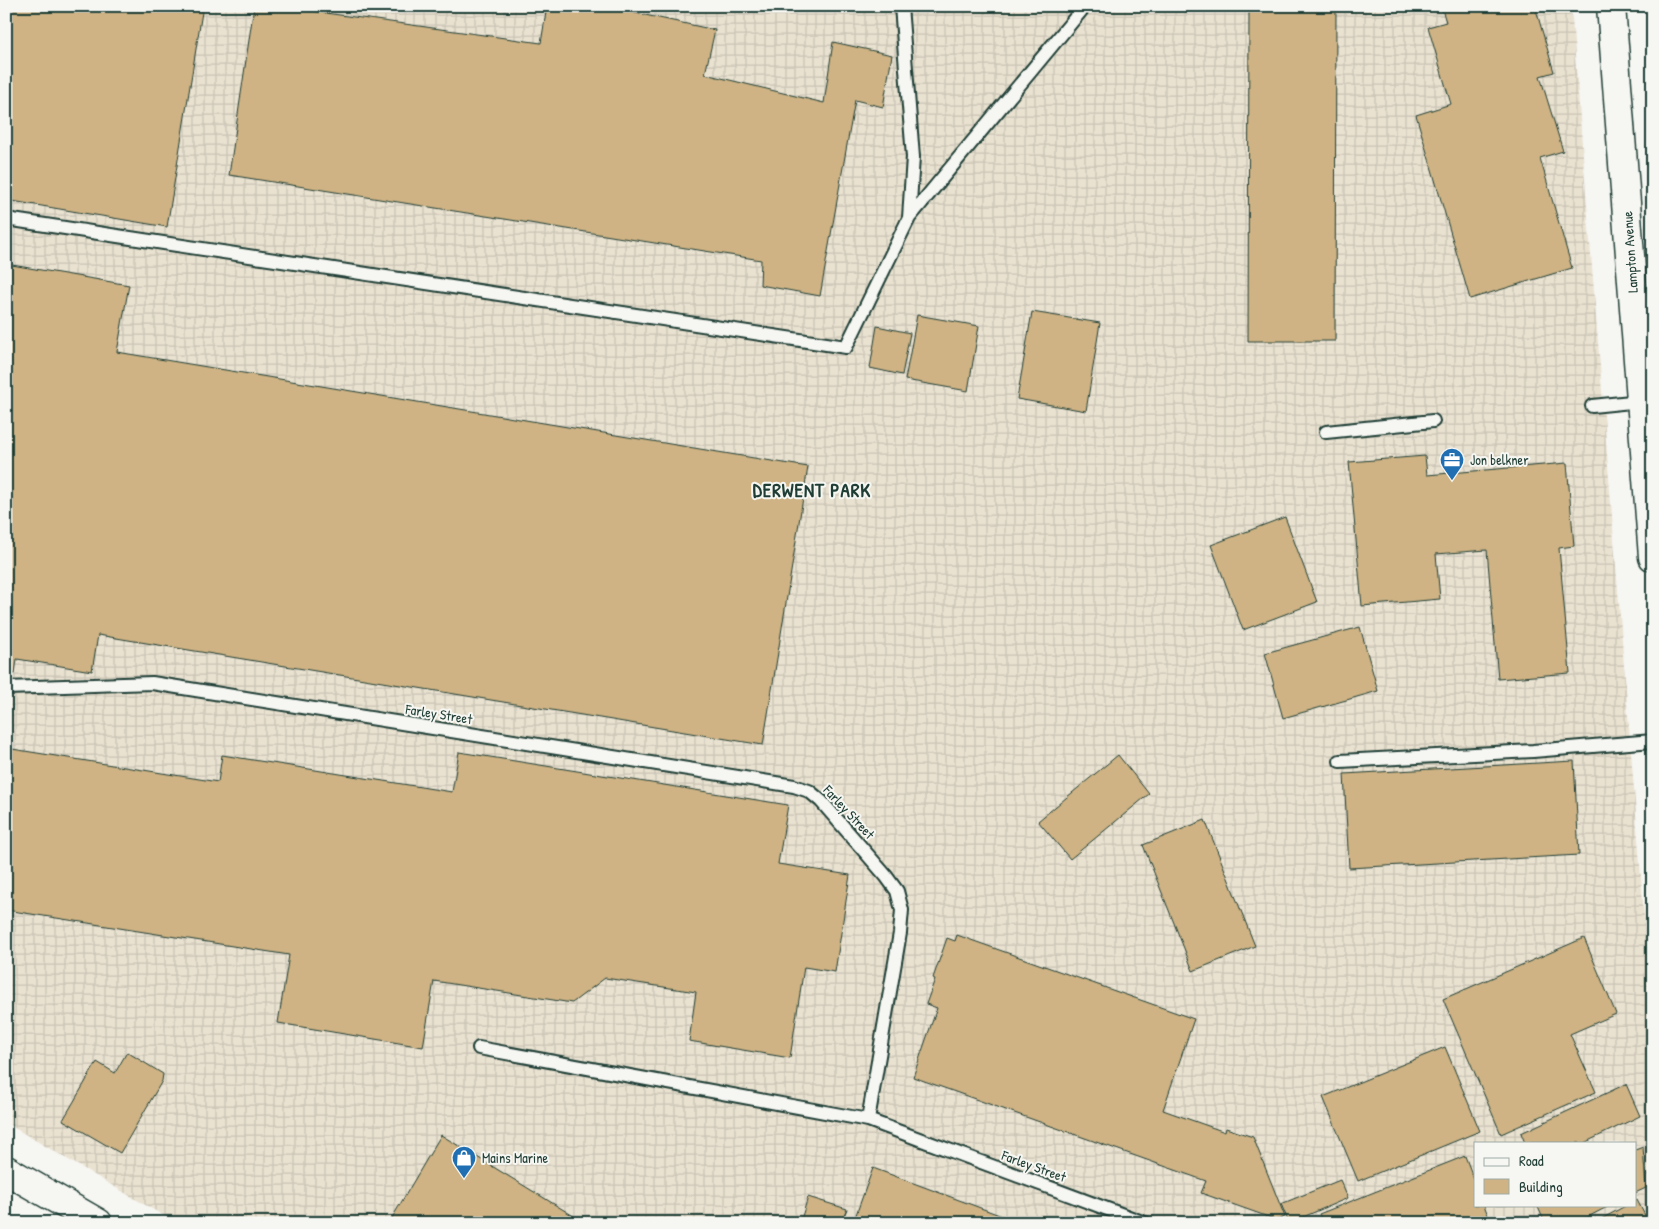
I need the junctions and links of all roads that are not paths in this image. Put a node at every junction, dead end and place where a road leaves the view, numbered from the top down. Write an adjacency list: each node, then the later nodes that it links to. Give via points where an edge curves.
1 (901, 6): 4 (lane, via 913,157)
2 (1084, 6): 4 (lane)
3 (1611, 6): 6 (street, Lampton Avenue)
4 (909, 218): 5 (lane, via 846,347)
5 (6, 219)
6 (1641, 401): 7 (lane); 10 (street, Lampton Avenue)
7 (1592, 406)
8 (1433, 421): 9 (lane)
9 (1326, 432)
10 (1653, 557)
11 (6, 688): 15 (lane, Farley Street, via 152,684 794,786 809,791 822,801 886,876 897,891 902,910)
12 (1653, 742): 13 (lane)
13 (1340, 761)
14 (479, 1048): 15 (lane)
15 (868, 1120): 18 (lane, Farley Street)
16 (6, 1170): 17 (street)
17 (98, 1223)
18 (1145, 1223)

